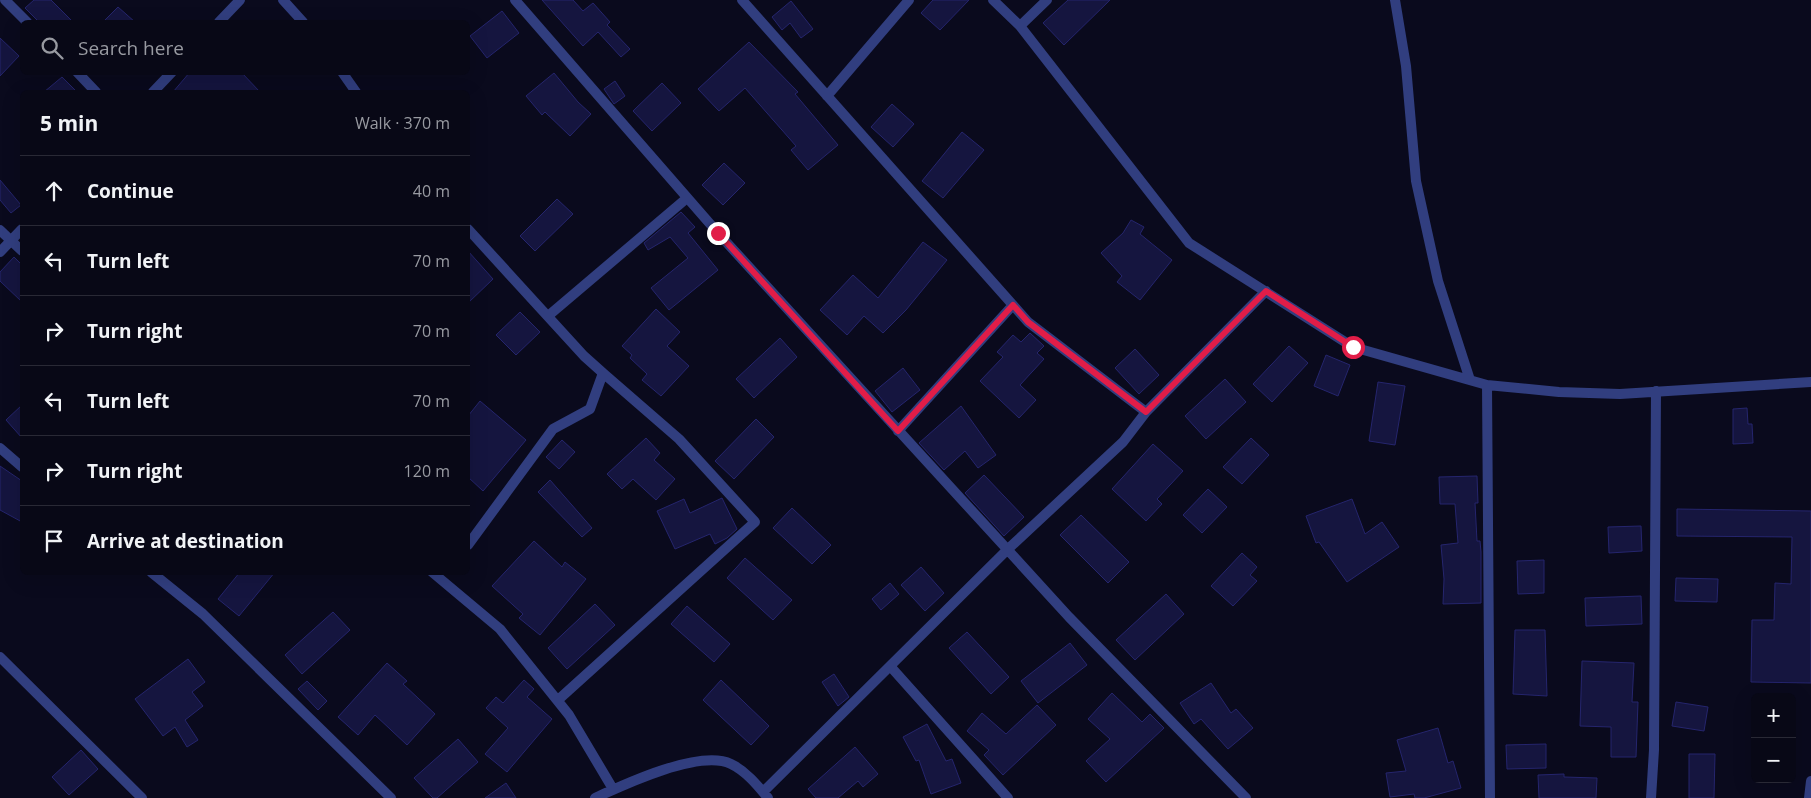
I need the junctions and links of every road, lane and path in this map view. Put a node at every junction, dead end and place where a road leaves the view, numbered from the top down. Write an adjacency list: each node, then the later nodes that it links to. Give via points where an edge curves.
1 (5, 0): 10 (street)
2 (240, 0): 11 (street)
3 (283, 0): 12 (street)
4 (515, 0): 21 (street)
5 (742, 0): 20 (street)
6 (909, 0): 20 (street)
7 (994, 0): 13 (street)
8 (1047, 0): 13 (street)
9 (1395, 0): 32 (street, via 1406,66 1416,181 1438,281)
10 (25, 20)
11 (221, 20)
12 (301, 20)
13 (1020, 26): 28 (street, via 1190,243)
14 (79, 75): 17 (street)
15 (169, 75): 18 (street)
16 (344, 75): 19 (street)
17 (94, 90)
18 (155, 90)
19 (355, 90)
20 (827, 96): 29 (street)
21 (687, 198): 30 (street); 37 (street)
22 (0, 230): 25 (street)
23 (20, 230): 25 (street)
24 (470, 231): 30 (street)
25 (11, 241): 26 (street); 27 (street)
26 (20, 249)
27 (0, 252)
28 (1266, 291): 32 (street, via 1353,347); 36 (street)
29 (1013, 305): 36 (street, via 1028,322); 37 (street)
30 (548, 316): 31 (street)
31 (603, 373): 40 (street, via 590,409 553,429); 46 (street, via 680,439 755,522)
32 (1470, 380): 34 (street)
33 (1811, 382): 35 (street)
34 (1487, 385): 35 (street, via 1620,394); 55 (street)
35 (1656, 390): 56 (street)
36 (1146, 412): 41 (street, via 1123,442)
37 (898, 431): 41 (street)
38 (0, 448): 39 (street)
39 (20, 465)
40 (470, 542)
41 (1007, 550): 45 (street); 54 (street)
42 (155, 575): 51 (street, via 203,614)
43 (445, 576): 46 (street, via 500,629)
44 (0, 658): 50 (street)
45 (890, 666): 49 (street); 53 (street)
46 (558, 700): 48 (street)
47 (1811, 781): 57 (street)
48 (614, 790): 49 (street, via 688,762 710,759 731,764); 52 (street)
49 (766, 795)
50 (142, 798)
51 (391, 798)
52 (595, 798)
53 (1008, 798)
54 (1246, 798)
55 (1490, 798)
56 (1651, 798)
57 (1809, 798)

